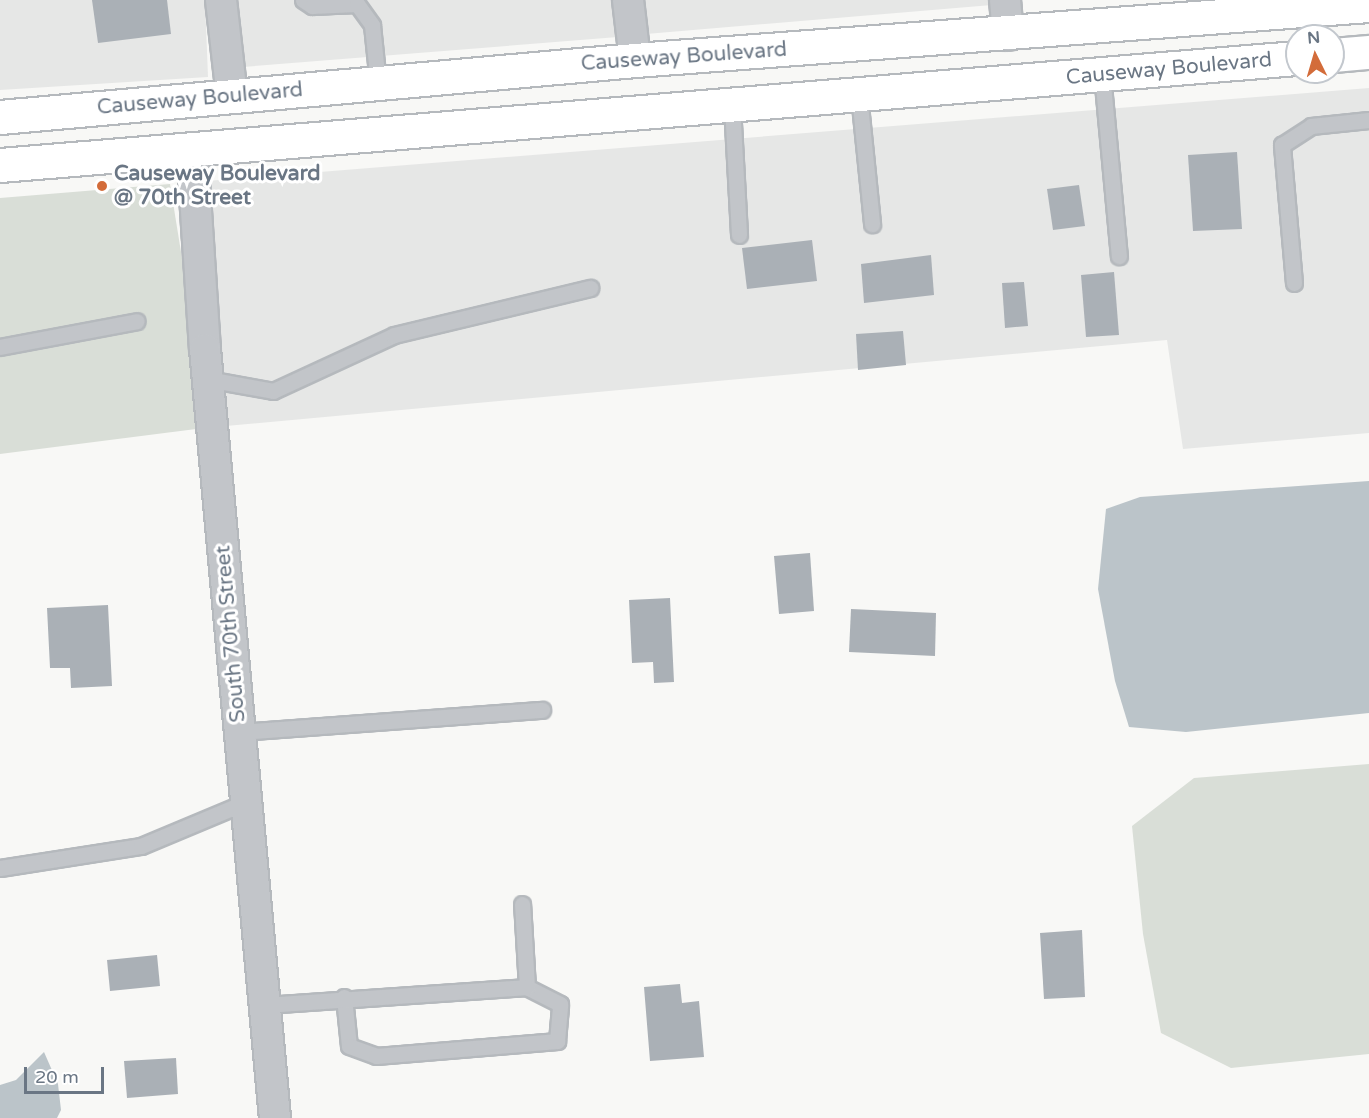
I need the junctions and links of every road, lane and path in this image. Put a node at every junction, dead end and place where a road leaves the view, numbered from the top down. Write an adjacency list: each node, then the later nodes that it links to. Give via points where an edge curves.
1 (221, 0): 14 (street)
2 (303, 0): 12 (lane, via 312,6 357,4 372,25)
3 (628, 0): 10 (street)
4 (1005, 0): 6 (street)
5 (1369, 5): 6 (main road, Causeway Boulevard)
6 (1008, 35): 10 (main road, Causeway Boulevard)
7 (1369, 52): 8 (main road)
8 (1345, 54)
9 (1285, 59): 11 (main road, Causeway Boulevard)
10 (634, 60): 12 (main road, Causeway Boulevard)
11 (1102, 74): 13 (main road, Causeway Boulevard); 24 (lane)
12 (378, 83): 14 (main road, Causeway Boulevard)
13 (859, 95): 16 (main road, Causeway Boulevard); 22 (lane)
14 (232, 96): 15 (main road, Causeway Boulevard); 19 (main road)
15 (187, 100): 17 (main road, Causeway Boulevard); 20 (main road)
16 (732, 105): 19 (main road, Causeway Boulevard); 23 (lane)
17 (0, 117)
18 (1369, 120): 25 (lane, via 1311,126 1282,145)
19 (237, 146): 20 (main road, Causeway Boulevard)
20 (192, 150): 21 (main road, Causeway Boulevard); 29 (street, South 70th Street)
21 (0, 165)
22 (872, 224)
23 (739, 235)
24 (1119, 256)
25 (1294, 283)
26 (590, 288): 29 (lane, via 394,335 273,391)
27 (137, 321): 28 (lane)
28 (0, 347)
29 (207, 379): 31 (street, South 70th Street)
30 (542, 710): 31 (lane)
31 (240, 732): 32 (street, South 70th Street)
32 (246, 802): 33 (lane, via 141,846); 37 (street, South 70th Street)
33 (0, 868)
34 (522, 904): 35 (lane)
35 (527, 987): 36 (lane); 36 (lane, via 560,1004 557,1041 376,1056 349,1046)
36 (344, 998): 37 (lane)
37 (265, 1005): 38 (street, South 70th Street)
38 (275, 1118)

